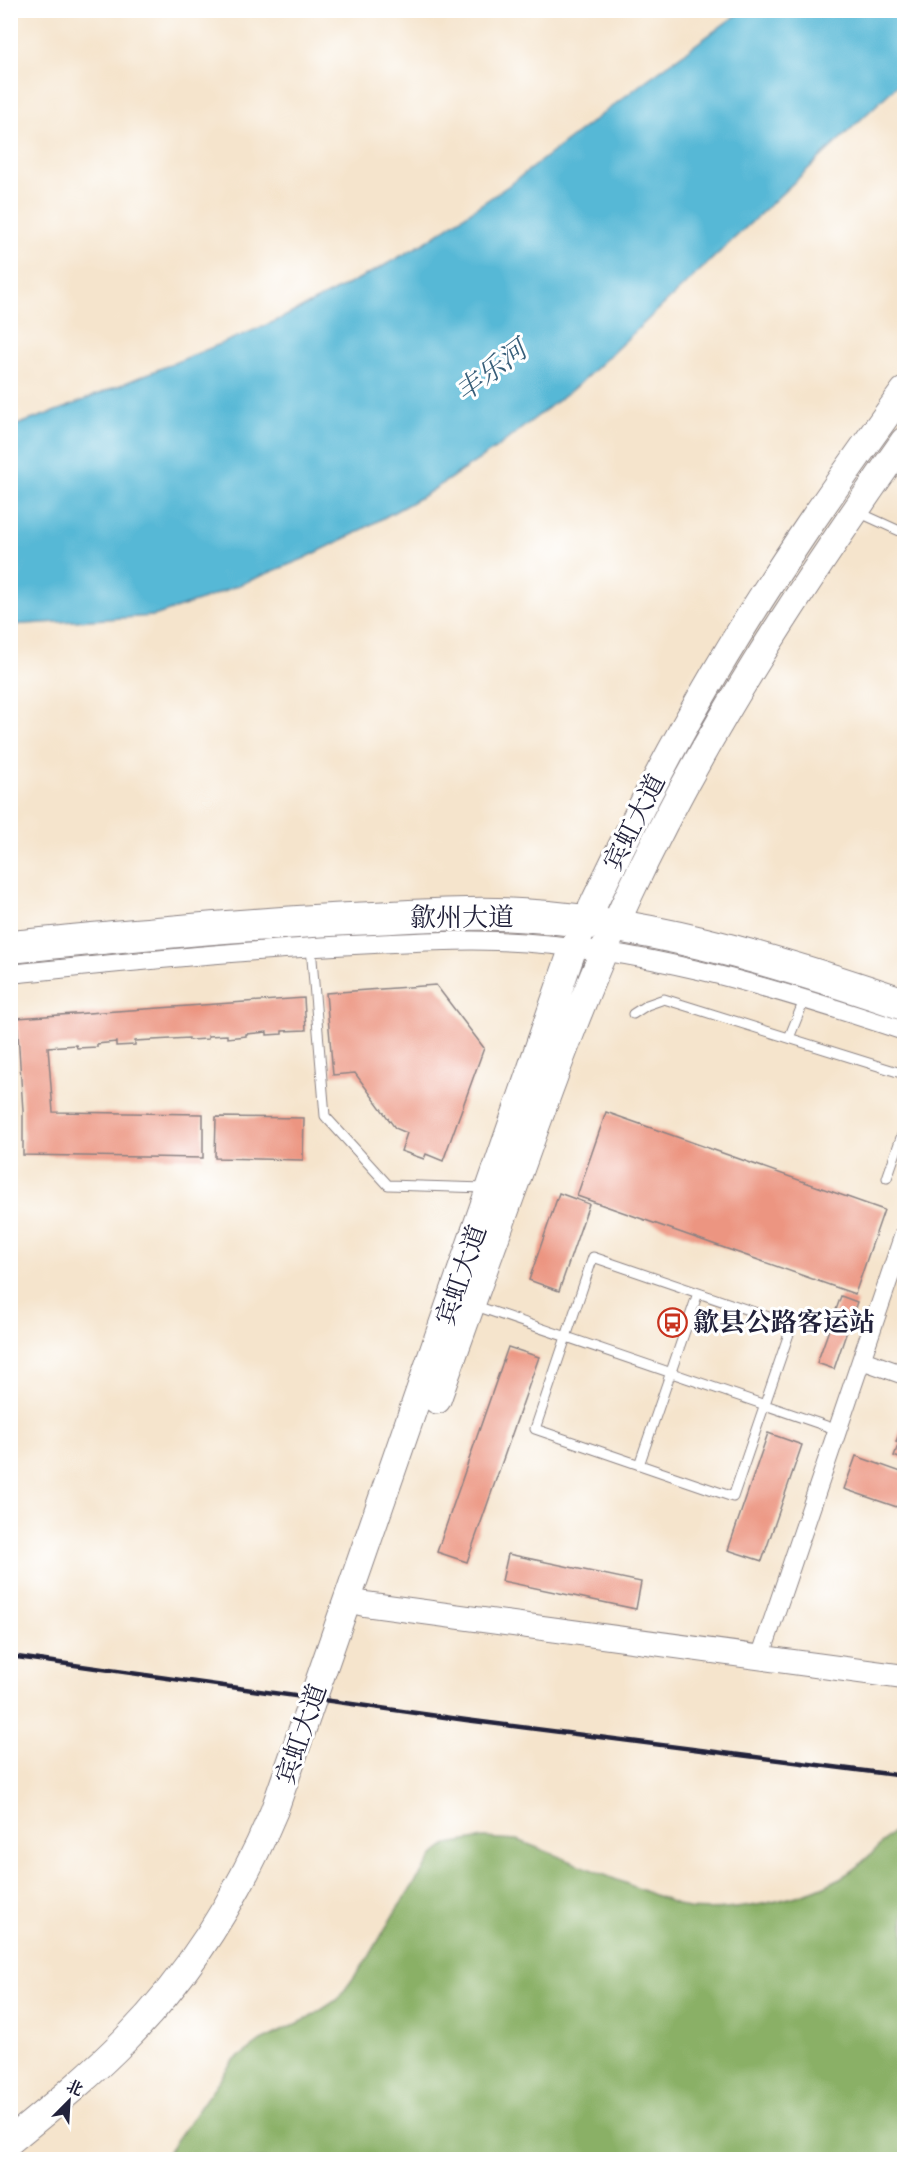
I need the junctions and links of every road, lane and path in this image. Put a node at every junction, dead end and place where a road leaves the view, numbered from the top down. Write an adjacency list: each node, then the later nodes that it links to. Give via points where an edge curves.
1 (904, 391): 6 (main road, 宾虹大道, via 772,581 715,673 651,788)
2 (904, 441): 3 (main road, 宾虹大道)
3 (855, 511): 4 (lane); 6 (main road, 宾虹大道, via 740,687 676,802)
4 (904, 533)
5 (10, 926): 6 (highway, 歙州大道, via 236,904 497,893)
6 (599, 926): 7 (highway, 歙州大道, via 497,914 333,919); 8 (street, via 496,940); 10 (highway, 歙州大道, via 678,916 773,938); 11 (street, via 715,973); 12 (highway, 歙州大道, via 674,937 767,959); 19 (main road, 宾虹大道); 22 (main road, 宾虹大道, via 571,1029)
7 (10, 947)
8 (311, 947): 9 (street); 19 (lane, via 325,1116 388,1185)
9 (10, 974)
10 (904, 981)
11 (805, 998): 14 (street); 15 (lane)
12 (904, 1004)
13 (633, 1014): 15 (lane, via 664,999)
14 (904, 1031)
15 (789, 1038): 16 (lane)
16 (904, 1074)
17 (904, 1129): 18 (lane)
18 (887, 1178)
19 (491, 1188): 30 (main road, 宾虹大道)
20 (904, 1234): 24 (street)
21 (698, 1293): 23 (lane, via 593,1257); 25 (lane); 27 (lane, via 792,1325)
22 (471, 1305): 23 (lane); 30 (main road, 宾虹大道)
23 (566, 1337): 25 (lane); 29 (lane, via 535,1429)
24 (862, 1360): 26 (street); 28 (street)
25 (671, 1373): 27 (lane); 29 (lane)
26 (904, 1375)
27 (764, 1405): 28 (lane); 29 (lane, via 733,1497)
28 (838, 1430): 31 (street)
29 (639, 1465)
30 (356, 1602): 31 (street); 33 (main road, 宾虹大道, via 252,1862 203,1947 126,2039); 34 (main road, 宾虹大道, via 291,1818 240,1923 192,1992 139,2052)
31 (760, 1658): 32 (street)
32 (904, 1677)
33 (10, 2141)
34 (17, 2160)

